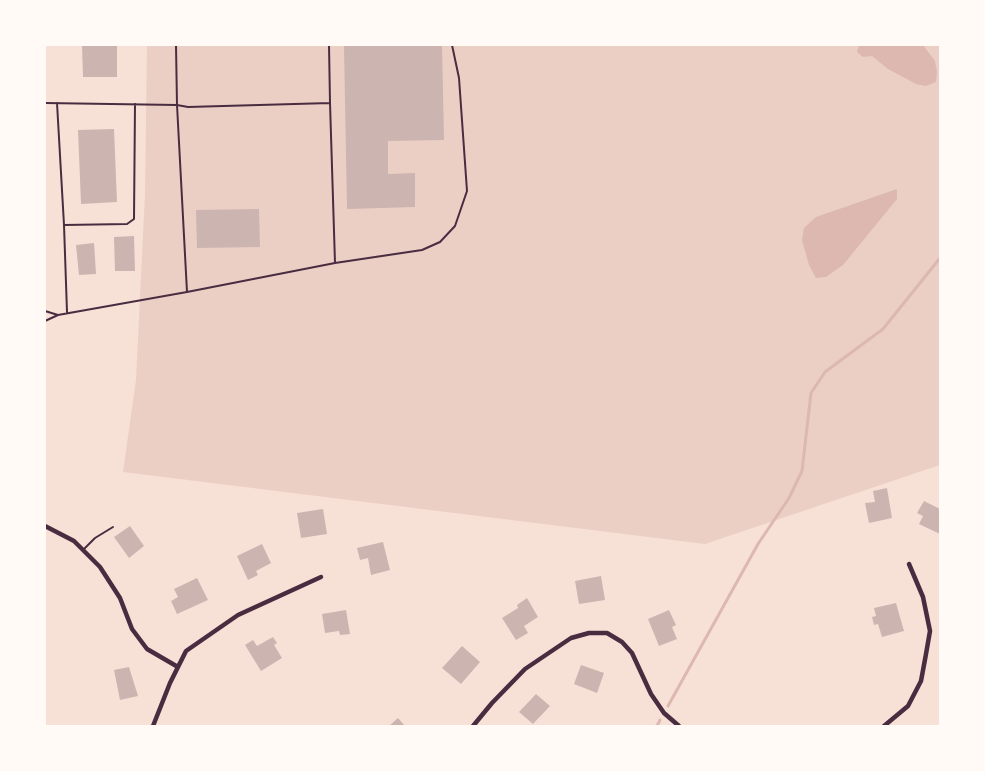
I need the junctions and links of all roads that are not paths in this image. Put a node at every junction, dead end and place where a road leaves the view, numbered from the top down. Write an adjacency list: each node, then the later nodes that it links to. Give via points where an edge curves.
1 (176, 45): 8 (lane)
2 (329, 45): 6 (lane)
3 (452, 45): 10 (lane, via 459,78 467,191 455,226 440,242 422,250)
4 (45, 103): 5 (lane)
5 (57, 103): 7 (lane); 9 (lane)
6 (330, 103): 8 (lane); 10 (lane)
7 (135, 104): 8 (lane); 9 (lane, via 134,219 127,224)
8 (177, 105): 11 (lane)
9 (64, 225): 13 (lane)
10 (335, 263): 11 (lane)
11 (187, 292): 13 (lane)
12 (45, 311): 14 (lane)
13 (67, 313): 14 (lane)
14 (58, 315): 15 (lane)
15 (45, 321)
16 (45, 526): 18 (street)
17 (113, 527): 18 (lane)
18 (83, 550): 21 (street, via 100,567 120,598 132,629 147,649)
19 (909, 564): 25 (street, via 923,597 930,631 927,654 921,681 908,706)
20 (321, 578): 21 (street, via 238,615 186,651)
21 (177, 667): 22 (street)
22 (153, 726)
23 (473, 726): 24 (street, via 525,669 571,638 589,633 607,633 622,642 632,653 651,694)
24 (679, 726)
25 (884, 726)

